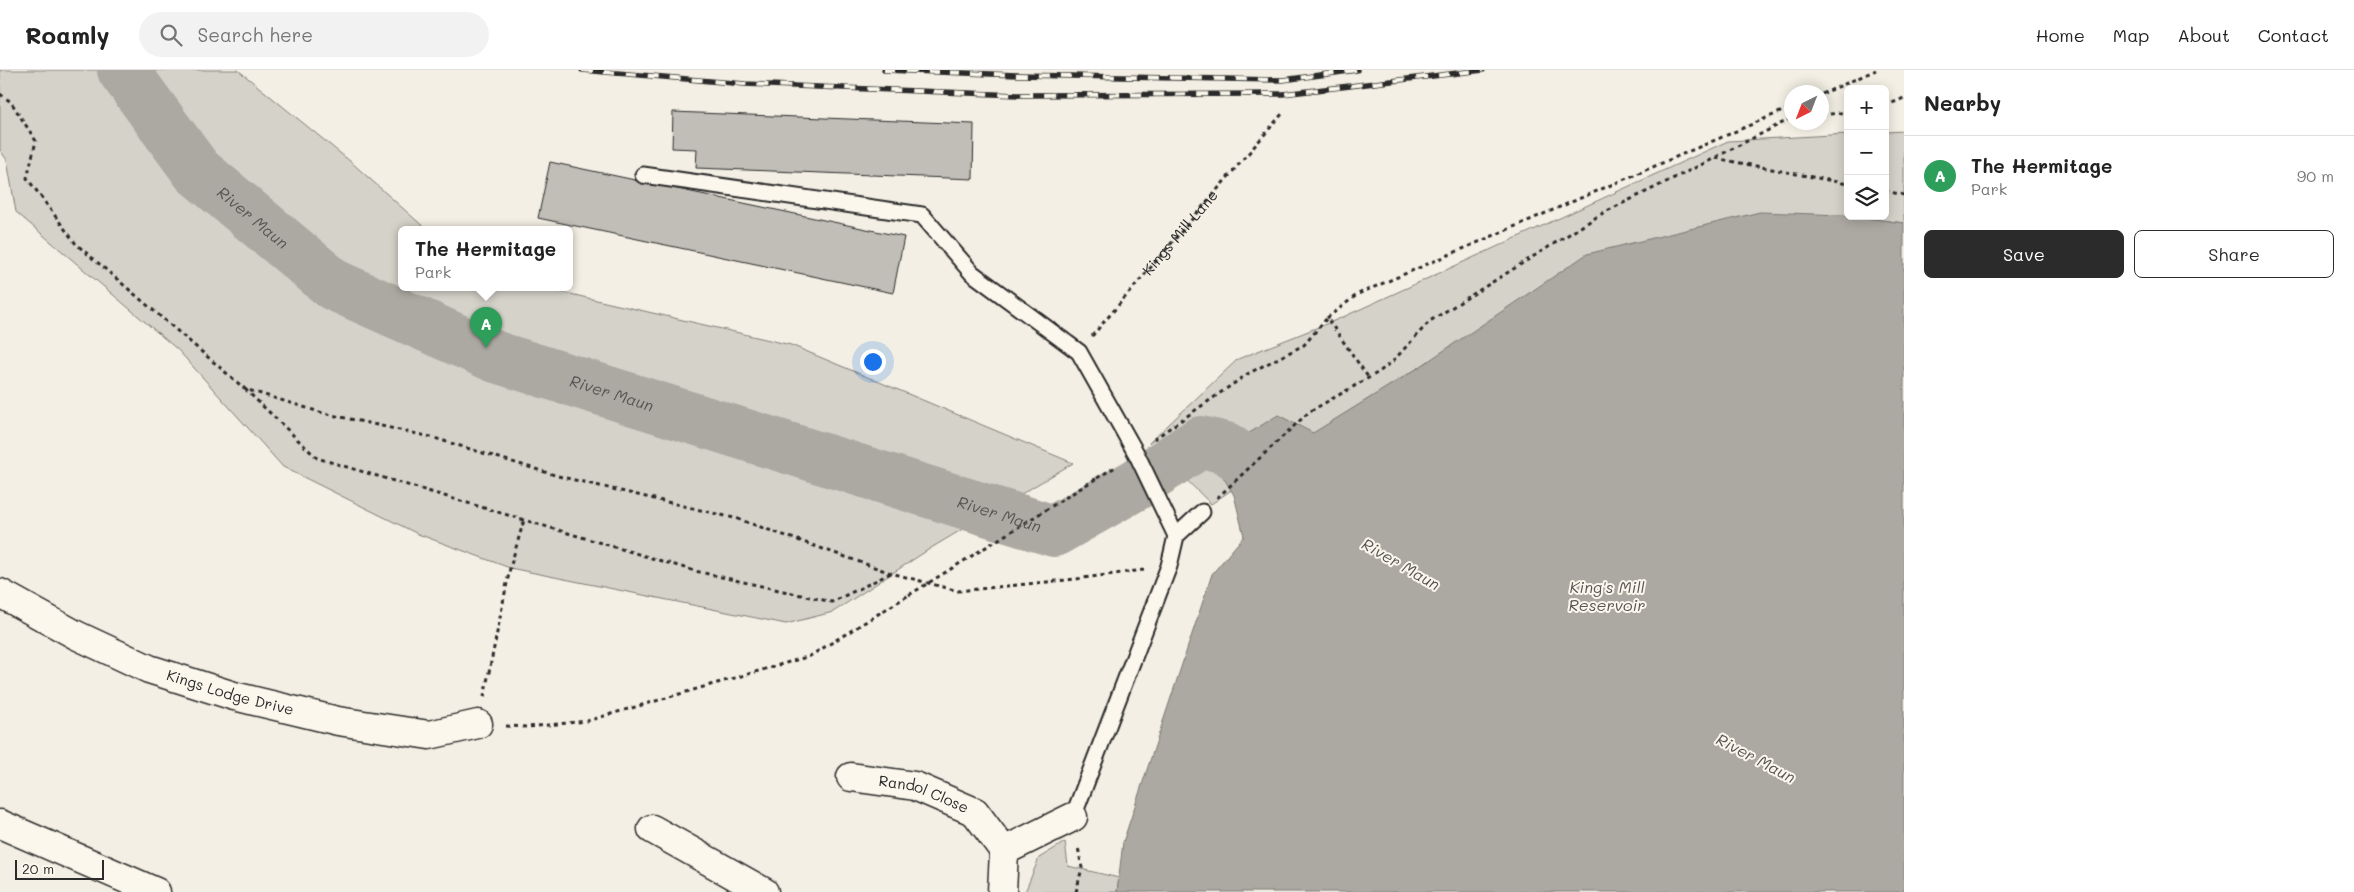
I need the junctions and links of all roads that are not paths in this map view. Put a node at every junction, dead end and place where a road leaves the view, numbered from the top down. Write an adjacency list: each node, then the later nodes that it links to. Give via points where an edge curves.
1 (643, 176): 3 (lane, via 922,215 972,273 1078,352 1137,455)
2 (1202, 512): 3 (lane)
3 (1176, 536): 7 (lane, via 1169,566)
4 (0, 594): 5 (street, Kings Lodge Drive, via 149,669 234,696 338,721 429,735)
5 (478, 724)
6 (851, 777): 10 (street, Randol Close, via 915,786 975,812)
7 (1073, 817): 10 (street)
8 (0, 824): 11 (street)
9 (652, 829): 12 (street)
10 (1004, 852): 13 (street)
11 (156, 892)
12 (764, 892)
13 (1002, 892)

